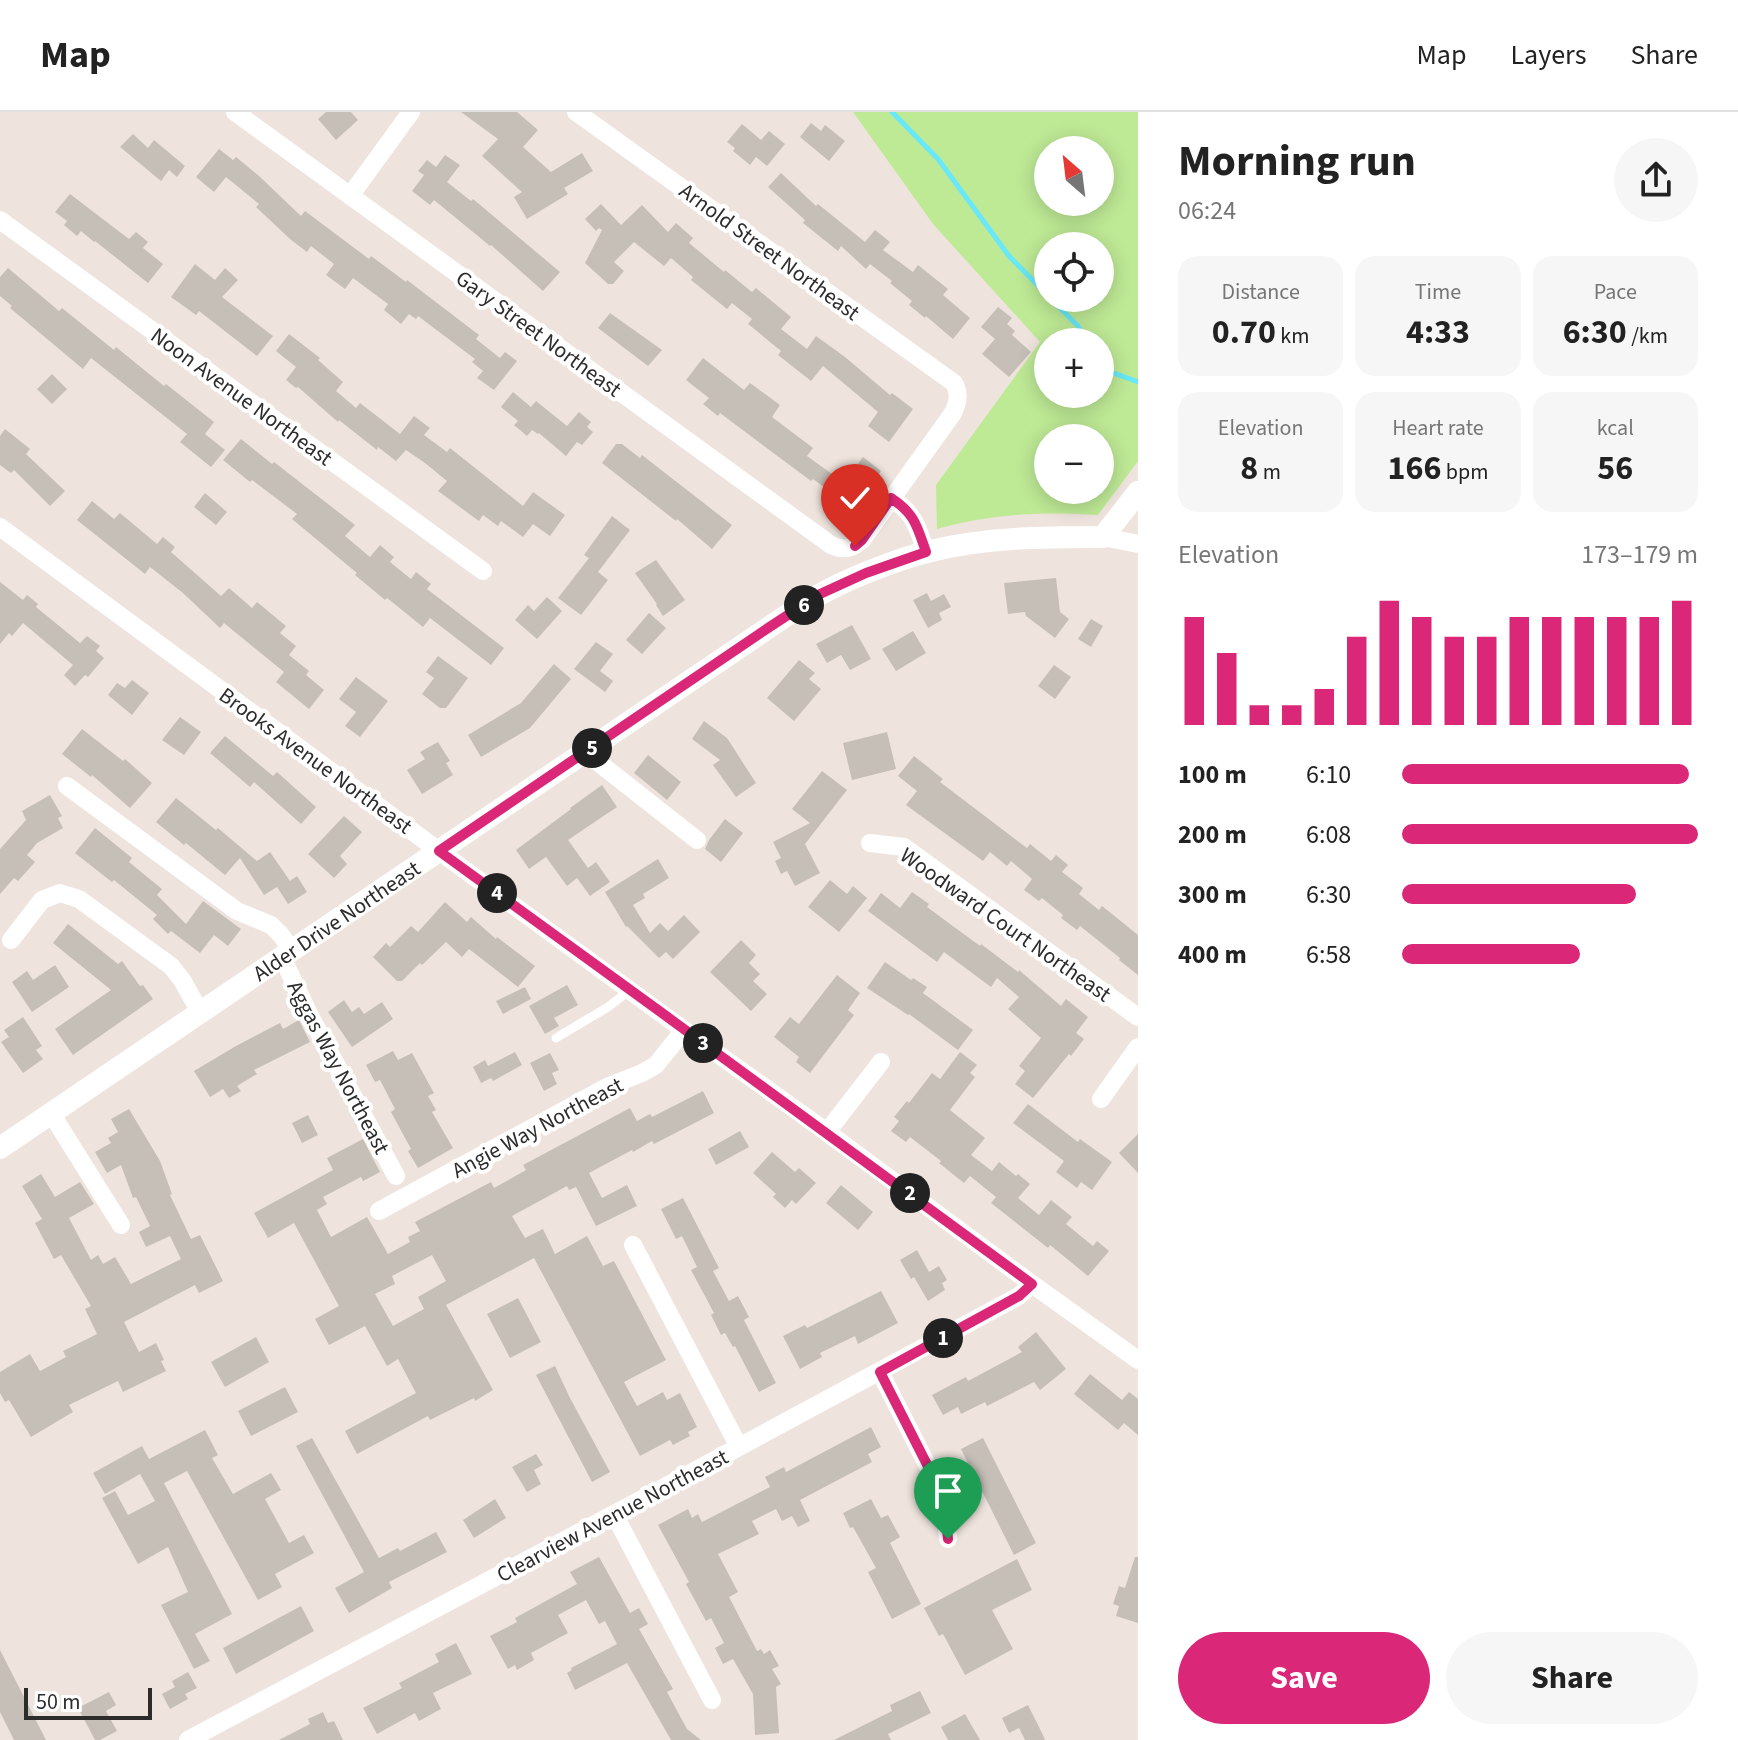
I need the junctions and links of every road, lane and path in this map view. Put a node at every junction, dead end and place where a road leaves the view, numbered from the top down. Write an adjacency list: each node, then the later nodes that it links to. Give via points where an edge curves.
1 (235, 112): 4 (street, Gary Street Northeast)
2 (411, 112): 4 (street)
3 (588, 115): 7 (street, Arnold Street Northeast, via 954,383 958,403 953,413)
4 (350, 196): 7 (street, Gary Street Northeast, via 831,545 855,546)
5 (0, 220): 12 (street, Noon Avenue Northeast)
6 (1138, 492): 9 (street)
7 (891, 498): 11 (street, via 916,523)
8 (0, 527): 17 (street, Brooks Avenue Northeast)
9 (1103, 537): 10 (street); 11 (street, Alder Drive Northeast, via 979,542)
10 (1138, 544)
11 (926, 552): 13 (street, Alder Drive Northeast, via 820,594)
12 (483, 571)
13 (585, 752): 15 (street); 17 (street, Alder Drive Northeast)
14 (67, 786): 19 (street, Aggas Way Northeast, via 237,911 271,925)
15 (697, 840)
16 (870, 843): 22 (street, Woodward Court Northeast, via 904,847)
17 (439, 851): 19 (street, Alder Drive Northeast); 20 (street, Brooks Avenue Northeast)
18 (11, 940): 21 (street, via 42,900 60,893 79,899 171,966)
19 (287, 954): 21 (street, Alder Drive Northeast); 31 (street, Aggas Way Northeast, via 309,1014)
20 (630, 990): 23 (street, Brooks Avenue Northeast); 24 (lane)
21 (200, 1012): 28 (street, Alder Drive Northeast)
22 (1138, 1017)
23 (684, 1030): 29 (street, Brooks Avenue Northeast); 32 (street, Angie Way Northeast, via 656,1065)
24 (556, 1038)
25 (1138, 1047): 27 (street)
26 (881, 1062): 29 (street)
27 (1101, 1099)
28 (51, 1113): 30 (street, Alder Drive Northeast); 33 (street)
29 (827, 1132): 35 (street, Brooks Avenue Northeast)
30 (0, 1148)
31 (396, 1176)
32 (379, 1211)
33 (121, 1225)
34 (633, 1245): 38 (street)
35 (1032, 1284): 36 (street, Brooks Avenue Northeast); 37 (street, Clearview Avenue Northeast)
36 (1138, 1360)
37 (880, 1372): 38 (street, Clearview Avenue Northeast); 40 (street, via 944,1498)
38 (739, 1447): 39 (street, Clearview Avenue Northeast)
39 (614, 1514): 41 (street); 42 (street, Clearview Avenue Northeast)
40 (948, 1539)
41 (712, 1700)
42 (188, 1740)

